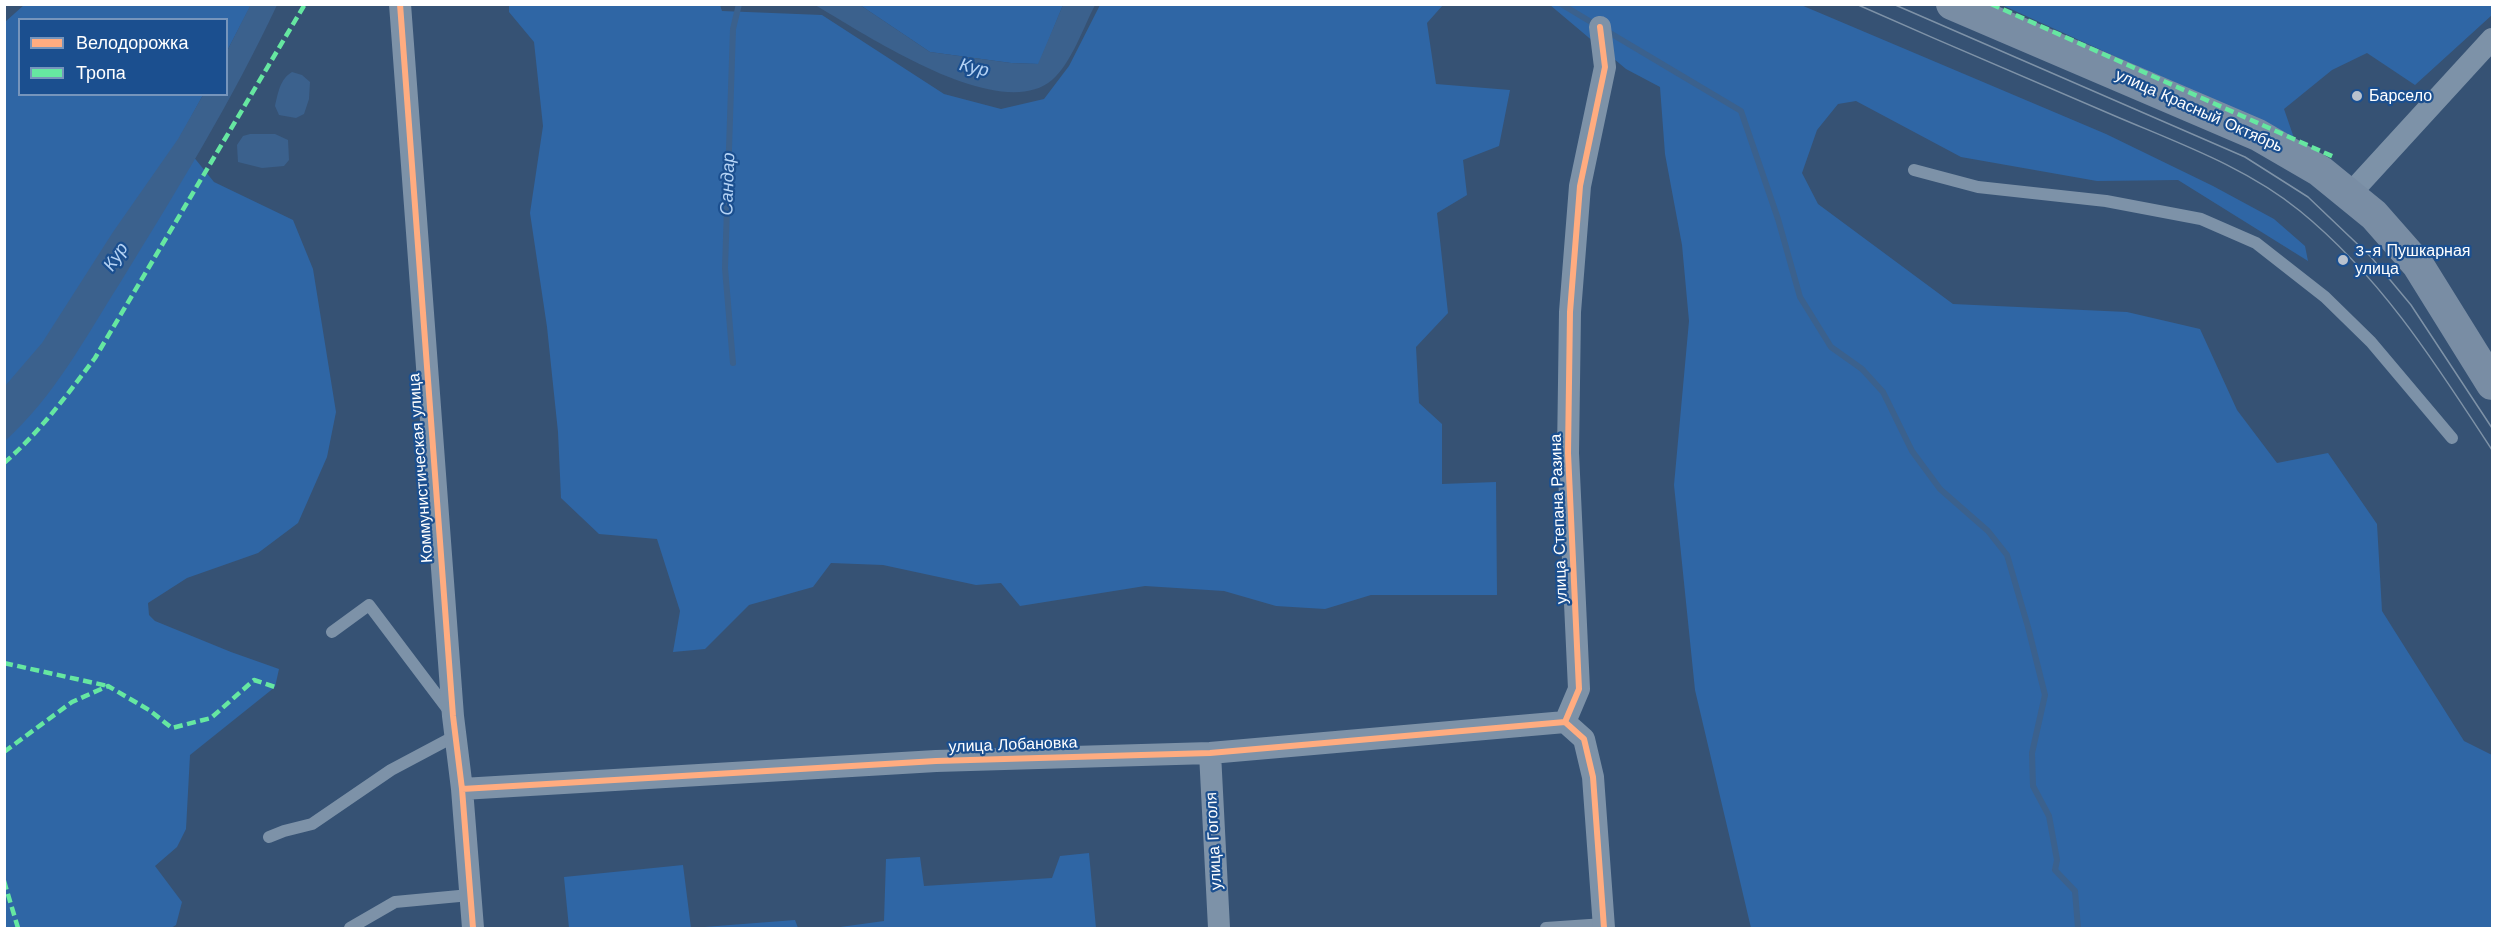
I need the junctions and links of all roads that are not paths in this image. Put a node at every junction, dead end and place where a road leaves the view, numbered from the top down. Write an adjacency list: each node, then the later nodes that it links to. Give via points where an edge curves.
1 (400, 4): 11 (street, Коммунистическая улица)
2 (1952, 4): 6 (main road, улица Красный Октябрь, via 2258,135 2320,171)
3 (1600, 27): 10 (street, улица Степана Разина, via 1605,68 1580,186 1570,312 1568,453 1579,689)
4 (2493, 39): 6 (street)
5 (1914, 170): 8 (lane, via 1978,187 2106,201 2201,219 2256,243 2325,297 2363,334)
6 (2349, 195): 7 (main road, улица Красный Октябрь, via 2374,214 2418,265)
7 (2493, 384)
8 (2452, 438)
9 (332, 632): 11 (lane, via 369,605)
10 (1565, 722): 12 (street, улица Лобановка); 16 (street, via 1584,739 1593,777)
11 (454, 726): 13 (street, Коммунистическая улица); 14 (lane, via 312,824)
12 (1210, 753): 13 (street, улица Лобановка, via 936,761); 19 (street, улица Гоголя)
13 (462, 789): 15 (street, Коммунистическая улица)
14 (269, 837)
15 (470, 896): 17 (lane, via 395,902); 18 (street, Коммунистическая улица)
16 (1604, 926): 20 (lane)
17 (350, 928)
18 (473, 928)
19 (1219, 928)
20 (1546, 928)

